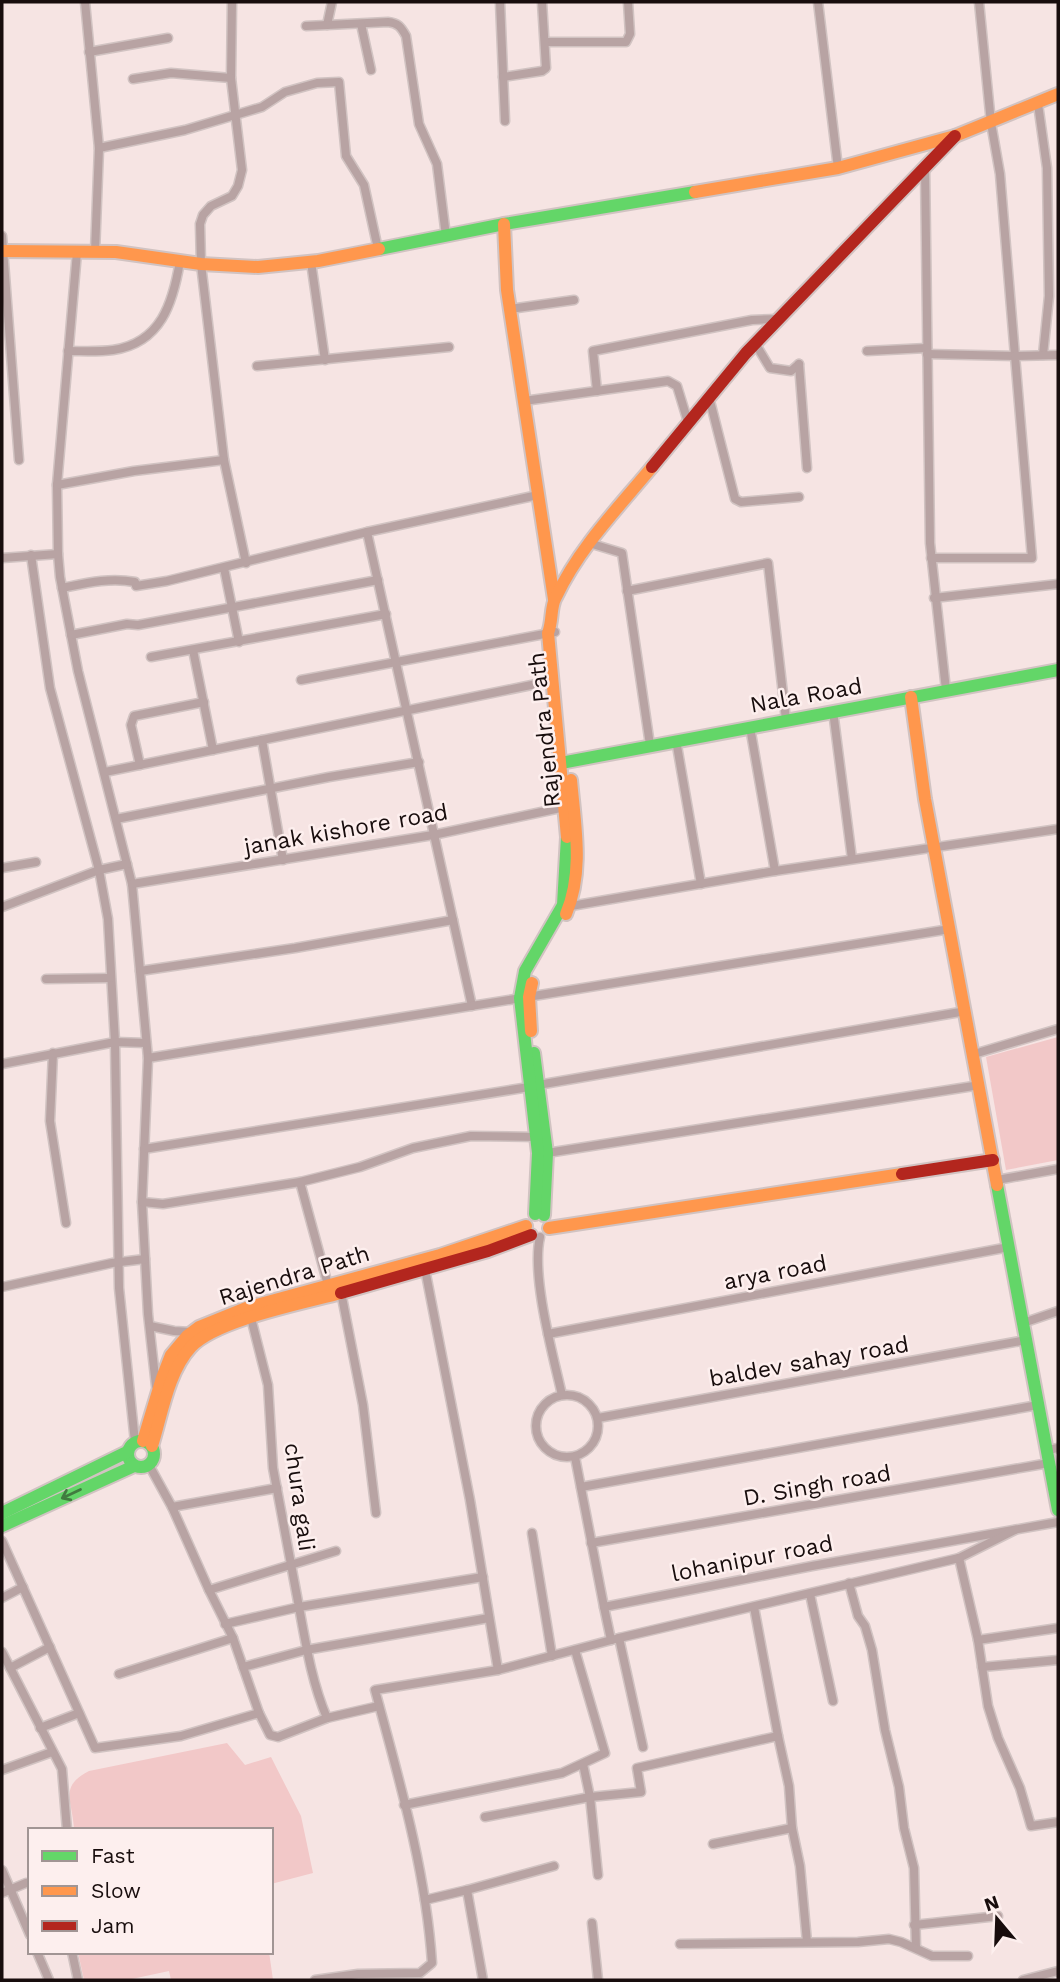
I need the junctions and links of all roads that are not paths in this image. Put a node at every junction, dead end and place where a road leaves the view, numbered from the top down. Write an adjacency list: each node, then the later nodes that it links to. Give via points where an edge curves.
1 (85, 2): 14 (street)
2 (232, 2): 17 (street)
3 (332, 2): 10 (street)
4 (500, 2): 16 (street)
5 (542, 2): 13 (street)
6 (628, 2): 13 (street, via 630,34 626,42)
7 (818, 2): 27 (street)
8 (979, 2): 23 (street)
9 (361, 24): 10 (street); 15 (street); 30 (street, via 397,23 405,36 419,124 437,164)
10 (327, 25): 11 (street)
11 (306, 26)
12 (168, 38): 14 (street)
13 (545, 42): 16 (street, via 547,62 542,71)
14 (89, 52): 25 (street)
15 (371, 70)
16 (503, 76): 22 (street)
17 (231, 78): 18 (street, via 171,73); 21 (street)
18 (134, 79)
19 (1058, 94): 20 (main road)
20 (1038, 104): 23 (main road); 38 (street, via 1047,168)
21 (234, 116): 25 (street); 31 (street, via 262,107 285,92 339,82 346,156 364,185); 37 (street, via 242,170 232,196 203,215)
22 (505, 121)
23 (991, 123): 24 (main road); 49 (street, via 1000,174)
24 (955, 136): 26 (main road); 27 (main road)
25 (99, 148): 34 (street)
26 (925, 167): 41 (main road); 46 (street)
27 (838, 168): 28 (main road)
28 (504, 224): 30 (main road); 40 (main road)
29 (2, 236): 32 (street)
30 (446, 236): 31 (main road)
31 (378, 249): 36 (main road)
32 (2, 251): 33 (main road); 56 (street)
33 (77, 252): 34 (main road); 44 (street)
34 (95, 252): 35 (main road)
35 (180, 261): 37 (main road); 44 (street, via 171,304 149,334 113,350)
36 (311, 262): 37 (main road, via 258,267); 50 (street)
37 (201, 264): 57 (street)
38 (1054, 296): 47 (street)
39 (574, 300): 40 (street)
40 (510, 309): 54 (main road)
41 (778, 318): 42 (main road); 52 (street, via 593,351)
42 (755, 343): 53 (main road); 58 (street, via 769,368 791,371 800,364)
43 (449, 347): 50 (street)
44 (68, 351): 59 (street)
45 (867, 351): 46 (street)
46 (927, 351): 49 (street); 67 (street)
47 (1043, 355): 48 (street); 49 (street)
48 (1058, 355)
49 (1015, 356): 67 (street, via 1032,558)
50 (325, 360): 51 (street)
51 (257, 366)
52 (597, 391): 54 (street); 55 (street, via 672,382)
53 (709, 397): 55 (main road); 61 (street, via 735,499)
54 (524, 401): 60 (main road)
55 (688, 422): 63 (main road)
56 (19, 460)
57 (224, 460): 59 (street); 68 (street)
58 (807, 467)
59 (57, 485): 64 (street)
60 (538, 495): 62 (street); 75 (main road)
61 (799, 497)
62 (367, 531): 68 (street); 70 (street)
63 (589, 544): 73 (street, via 622,553); 75 (main road)
64 (58, 554): 65 (street); 72 (street)
65 (32, 555): 66 (street); 114 (street, via 50,688)
66 (2, 558)
67 (931, 558): 74 (street)
68 (246, 563): 69 (street)
69 (224, 568): 72 (street, via 136,586 135,582 116,580); 76 (street)
70 (378, 580): 76 (street); 77 (street)
71 (1058, 584): 74 (street)
72 (62, 588): 79 (street)
73 (627, 591): 92 (street, via 768,563); 96 (street)
74 (934, 598): 87 (street)
75 (554, 599): 78 (main road)
76 (232, 607): 79 (street); 80 (street)
77 (386, 614): 80 (street); 83 (street)
78 (552, 630): 83 (street); 86 (main road, Rajendra Path); 99 (main road, Rajendra Path)
79 (71, 635): 101 (street)
80 (239, 642): 81 (street)
81 (193, 650): 82 (street); 89 (street)
82 (151, 657)
83 (396, 662): 85 (street); 90 (street)
84 (1058, 670): 87 (main road, Nala Road)
85 (301, 680)
86 (551, 681): 90 (street); 99 (main road, Rajendra Path)
87 (946, 690): 88 (main road, Nala Road)
88 (911, 697): 91 (main road, Nala Road); 107 (main road)
89 (204, 702): 97 (street); 100 (street, via 134,716 131,725)
90 (407, 710): 94 (street); 98 (street)
91 (833, 711): 92 (main road, Nala Road); 109 (street)
92 (786, 720): 93 (main road, Nala Road)
93 (750, 727): 95 (main road, Nala Road); 115 (street)
94 (262, 740): 97 (street); 102 (street)
95 (676, 740): 96 (main road, Nala Road); 117 (street)
96 (650, 745): 99 (main road, Nala Road)
97 (213, 750): 100 (street)
98 (419, 762): 102 (street); 106 (street)
99 (565, 762): 103 (main road, Rajendra Path); 108 (main road, Rajendra Path)
100 (140, 765): 101 (street)
101 (105, 772): 104 (street)
102 (271, 790): 104 (street); 110 (street)
103 (565, 807): 106 (street, janak kishore road); 108 (main road, Rajendra Path)
104 (116, 819): 112 (street)
105 (1058, 829): 107 (street)
106 (433, 835): 110 (street, janak kishore road); 120 (street)
107 (934, 847): 109 (street); 121 (main road)
108 (572, 848): 118 (main road, Rajendra Path); 125 (main road, Rajendra Path, via 562,905 525,971)
109 (852, 859): 115 (street)
110 (283, 860): 116 (street, janak kishore road)
111 (36, 862): 113 (street)
112 (127, 864): 114 (street); 116 (street)
113 (2, 868)
114 (99, 870): 119 (street); 123 (street, via 108,919)
115 (775, 871): 117 (street)
116 (132, 884): 122 (street)
117 (701, 884): 118 (street)
118 (571, 906): 125 (main road, Rajendra Path)
119 (2, 907)
120 (453, 920): 122 (street); 126 (street)
121 (950, 929): 125 (street); 127 (main road)
122 (140, 971): 130 (street)
123 (110, 978): 124 (street); 129 (street)
124 (46, 979)
125 (524, 997): 126 (street); 136 (main road, Rajendra Path)
126 (471, 1006): 133 (street)
127 (966, 1011): 132 (main road); 136 (street)
128 (1058, 1029): 132 (street)
129 (115, 1042): 130 (street); 131 (street); 149 (street)
130 (146, 1043): 133 (street)
131 (53, 1054): 134 (street); 145 (street, via 50,1121)
132 (974, 1054): 135 (main road)
133 (148, 1058): 138 (street)
134 (2, 1064)
135 (980, 1085): 139 (street); 140 (main road)
136 (534, 1086): 137 (main road, Rajendra Path); 138 (street); 139 (main road, Rajendra Path)
137 (537, 1137): 143 (street, via 471,1136 413,1147); 146 (main road, Rajendra Path)
138 (144, 1149): 144 (street)
139 (547, 1153): 146 (main road, Rajendra Path)
140 (993, 1160): 142 (main road); 146 (main road)
141 (1058, 1169): 142 (street)
142 (997, 1180): 147 (main road)
143 (300, 1182): 144 (street, via 163,1204); 151 (street)
144 (142, 1202): 148 (street)
145 (66, 1223)
146 (538, 1226): 150 (main road, Rajendra Path, via 488,1251); 151 (main road, Rajendra Path); 159 (street)
147 (1009, 1247): 156 (main road); 159 (street, arya road)
148 (145, 1259): 149 (street); 157 (street)
149 (118, 1262): 152 (street); 165 (street)
150 (425, 1269): 153 (main road, Rajendra Path); 185 (street)
151 (328, 1285): 158 (main road, Rajendra Path)
152 (2, 1287)
153 (341, 1292): 155 (main road, Rajendra Path); 175 (street)
154 (1058, 1311): 156 (street)
155 (251, 1318): 162 (main road, Rajendra Path, via 198,1340 186,1352); 171 (street, chura gali, via 268,1385)
156 (1023, 1323): 160 (main road)
157 (150, 1326): 158 (street); 162 (street)
158 (192, 1332): 162 (main road, Rajendra Path, via 177,1345 168,1362)
159 (548, 1334): 161 (street)
160 (1026, 1340): 163 (main road); 164 (street, baldev sahay road)
161 (562, 1395): 164 (street, via 587,1401); 167 (street, via 541,1408 538,1439 554,1454)
162 (162, 1399): 165 (main road, Rajendra Path)
163 (1038, 1405): 166 (main road); 170 (street)
164 (598, 1418): 167 (street, via 592,1446)
165 (139, 1445): 168 (main road, Rajendra Path, via 154,1456); 169 (main road, via 130,1462); 174 (main road)
166 (1052, 1454): 173 (main road); 181 (street, D. Singh road)
167 (575, 1457): 170 (street)
168 (149, 1465): 169 (main road); 172 (street)
169 (134, 1466): 177 (main road, one-way to 177)
170 (581, 1487): 181 (street)
171 (277, 1488): 172 (street); 184 (street, chura gali)
172 (172, 1507): 188 (street)
173 (1058, 1510)
174 (2, 1513)
175 (376, 1513)
176 (1058, 1522): 178 (street, lohanipur road)
177 (2, 1526)
178 (1015, 1530): 183 (street); 192 (street, lohanipur road)
179 (532, 1533): 204 (street)
180 (2, 1541): 187 (street)
181 (592, 1543): 192 (street)
182 (336, 1551): 184 (street)
183 (959, 1558): 186 (street); 199 (street)
184 (290, 1565): 188 (street); 191 (street, chura gali)
185 (483, 1577): 191 (street); 194 (street)
186 (849, 1583): 189 (street); 238 (street, via 872,1650 884,1730 899,1787 914,1868)
187 (23, 1587): 190 (street); 200 (street)
188 (209, 1590): 195 (street)
189 (810, 1594): 193 (street); 211 (street)
190 (2, 1598)
191 (299, 1607): 195 (street); 201 (street, chura gali)
192 (604, 1607): 198 (street)
193 (754, 1607): 198 (street); 217 (street)
194 (489, 1618): 201 (street); 209 (street)
195 (225, 1624): 197 (street)
196 (1058, 1628): 199 (street)
197 (233, 1638): 206 (street); 210 (street)
198 (615, 1639): 202 (street); 218 (street)
199 (978, 1640): 207 (street)
200 (50, 1647): 208 (street); 213 (street)
201 (306, 1650): 206 (street); 215 (street, chura gali)
202 (575, 1650): 204 (street); 220 (street, via 606,1753)
203 (2, 1652): 208 (street)
204 (552, 1656): 209 (street)
205 (1058, 1660): 207 (street)
206 (243, 1667): 214 (street)
207 (982, 1667): 225 (street, via 988,1706 1031,1826)
208 (10, 1668): 216 (street)
209 (498, 1670): 212 (street, via 375,1690)
210 (119, 1674)
211 (833, 1701)
212 (379, 1706): 215 (street); 223 (street)
213 (79, 1713): 214 (street, via 92,1744 99,1749 181,1736); 216 (street)
214 (259, 1713): 215 (street, via 273,1737)
215 (327, 1718)
216 (40, 1728): 219 (street)
217 (778, 1736): 222 (street, via 637,1768 641,1792); 227 (street)
218 (643, 1747)
219 (52, 1752): 221 (street); 226 (street, via 62,1769)
220 (583, 1764): 222 (street); 223 (street, via 562,1773)
221 (2, 1770)
222 (590, 1797): 224 (street); 231 (street)
223 (404, 1805): 235 (street)
224 (485, 1817)
225 (1058, 1822)
226 (67, 1828)
227 (792, 1828): 228 (street); 240 (street)
228 (713, 1844)
229 (554, 1866): 233 (street)
230 (2, 1870): 234 (street)
231 (598, 1875)
232 (26, 1883): 234 (street)
233 (467, 1890): 235 (street); 251 (street)
234 (6, 1891): 239 (street)
235 (425, 1900): 247 (street, via 432,1963 420,1973)
236 (998, 1916): 238 (street)
237 (592, 1923): 252 (street)
238 (914, 1925): 242 (street)
239 (28, 1931)
240 (807, 1942): 241 (street); 242 (street, via 889,1939)
241 (680, 1944)
242 (916, 1948): 245 (street, via 932,1956)
243 (38, 1954): 248 (street)
244 (72, 1954): 249 (street)
245 (968, 1956)
246 (1058, 1971): 253 (street)
247 (358, 1977): 250 (street)
248 (49, 1980)
249 (78, 1980)
250 (315, 1980)
251 (484, 1980)
252 (598, 1980)
253 (1023, 1980)

